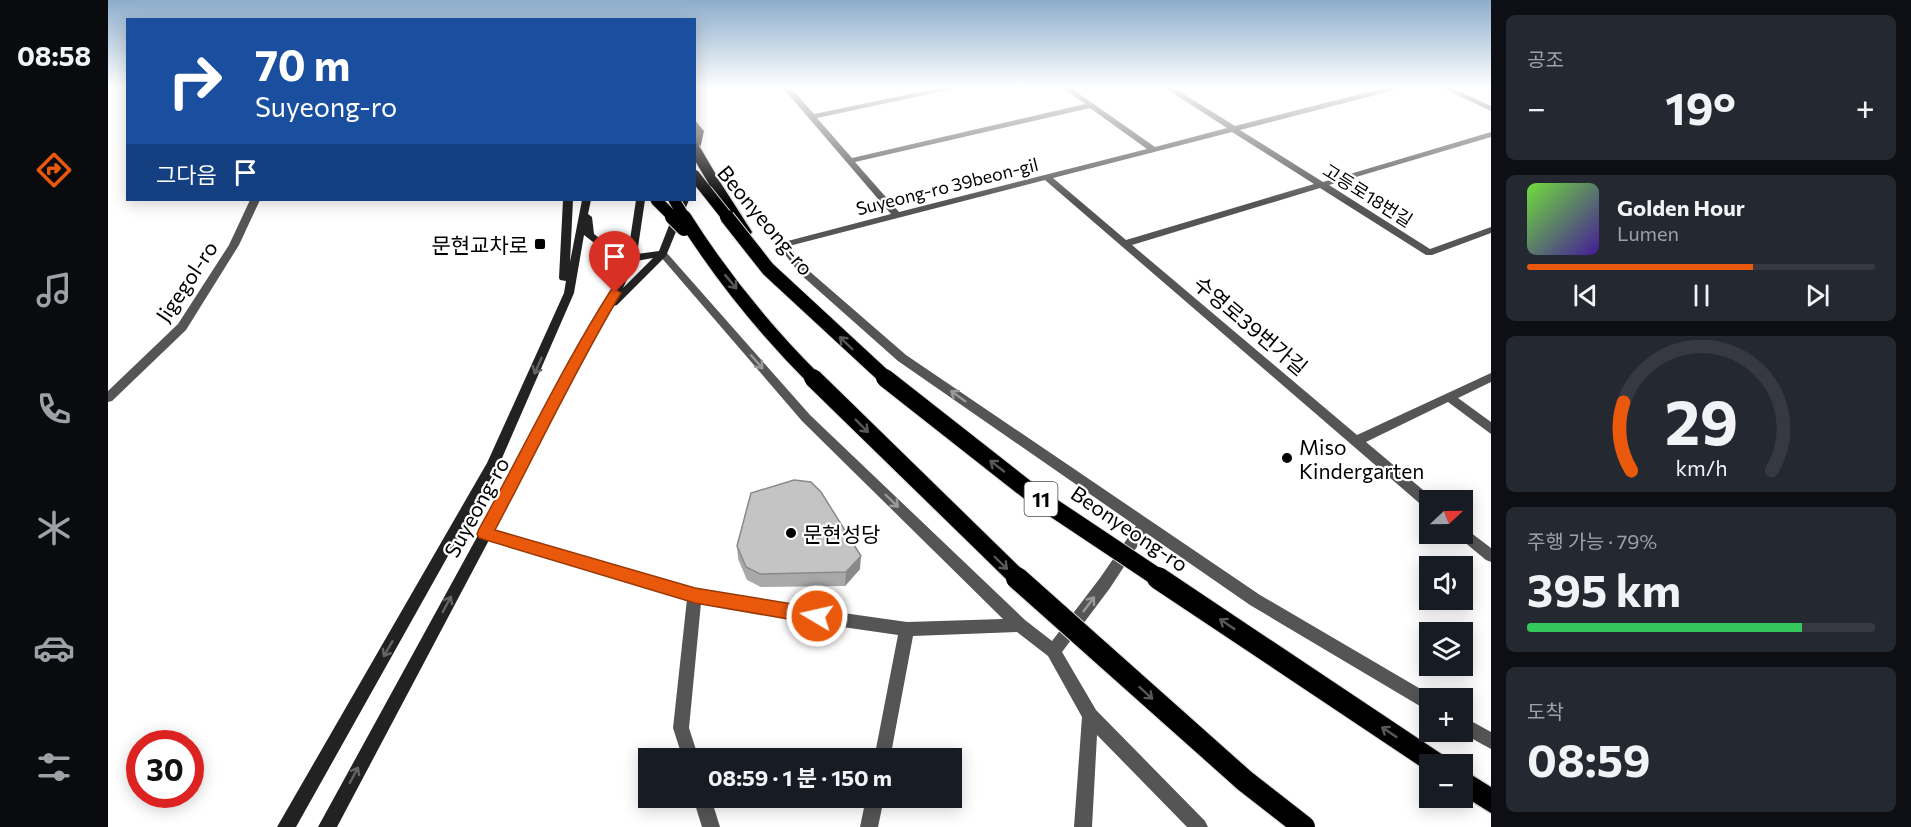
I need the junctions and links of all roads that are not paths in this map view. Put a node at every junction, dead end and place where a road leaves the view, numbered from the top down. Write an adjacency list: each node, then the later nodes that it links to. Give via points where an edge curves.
1 (697, 127): 9 (main road)
2 (819, 127): 12 (street)
3 (997, 127): 12 (street)
4 (1121, 127): 10 (street)
5 (1229, 127): 7 (street, 고등로18번길)
6 (1242, 127): 7 (street, Suyeong-ro 39beon-gil)
7 (1233, 129): 10 (street, Suyeong-ro 39beon-gil); 15 (street, 고등로18번길)
8 (1491, 134): 15 (street)
9 (696, 149)
10 (1153, 149): 13 (street, Suyeong-ro 39beon-gil)
11 (696, 151): 29 (highway, bridge)
12 (849, 161): 23 (street)
13 (1046, 177): 23 (street, Suyeong-ro 39beon-gil); 25 (street, 수영로39번가길)
14 (696, 178): 29 (highway, Beonyeong-ro / 11, bridge)
15 (1322, 185): 24 (street, 고등로18번길, via 1429,253); 25 (street)
16 (255, 201): 34 (street, Jigegol-ro, via 234,245 182,327)
17 (568, 201): 31 (main road, Suyeong-ro)
18 (641, 201): 28 (main road, Suyeong-ro)
19 (657, 201): 27 (highway, bridge)
20 (675, 201): 27 (highway, bridge)
21 (684, 201): 26 (main road)
22 (585, 203): 28 (main road, via 589,235 605,247); 31 (main road, Suyeong-ro)
23 (897, 216): 38 (street, Suyeong-ro 39beon-gil, one-way to 23, via 902,358 804,272 783,245)
24 (1491, 231)
25 (1124, 244): 36 (street, 수영로39번가길)
26 (663, 254): 28 (main road); 30 (main road); 43 (street, one-way to 43, via 806,418)
27 (708, 255): 63 (highway, one-way to 63, bridge, via 797,362 1017,578 1245,781)
28 (632, 258): 30 (main road, Suyeong-ro)
29 (768, 269): 52 (highway, Beonyeong-ro / 11, one-way to 29, bridge, via 1034,495 872,368)
30 (606, 311): 39 (main road, Suyeong-ro, via 576,358)
31 (562, 312): 57 (main road, Suyeong-ro, one-way to 57, via 493,465)
32 (1491, 377): 33 (street)
33 (1449, 397): 35 (street); 36 (street)
34 (108, 398)
35 (1491, 429)
36 (1356, 441): 37 (street, 수영로39번가길)
37 (1419, 495)
38 (1144, 525): 45 (street, one-way to 38); 46 (street, via 1255,600)
39 (484, 534): 42 (street); 58 (main road, Suyeong-ro, one-way to 39)
40 (1473, 541): 41 (street)
41 (1491, 556)
42 (695, 595): 44 (street); 50 (street, via 681,728)
43 (1020, 625): 44 (street); 45 (street)
44 (908, 629): 51 (street)
45 (1053, 651): 47 (street)
46 (1419, 697)
47 (1090, 716): 61 (street); 62 (street)
48 (1473, 730): 49 (street)
49 (1491, 741)
50 (687, 748)
51 (884, 748)
52 (1422, 754)
53 (1473, 789): 54 (highway)
54 (1491, 801)
55 (705, 808): 59 (street)
56 (873, 808): 60 (street)
57 (286, 827)
58 (327, 827)
59 (711, 827)
60 (869, 827)
61 (1083, 827)
62 (1199, 827)
63 (1304, 827)

